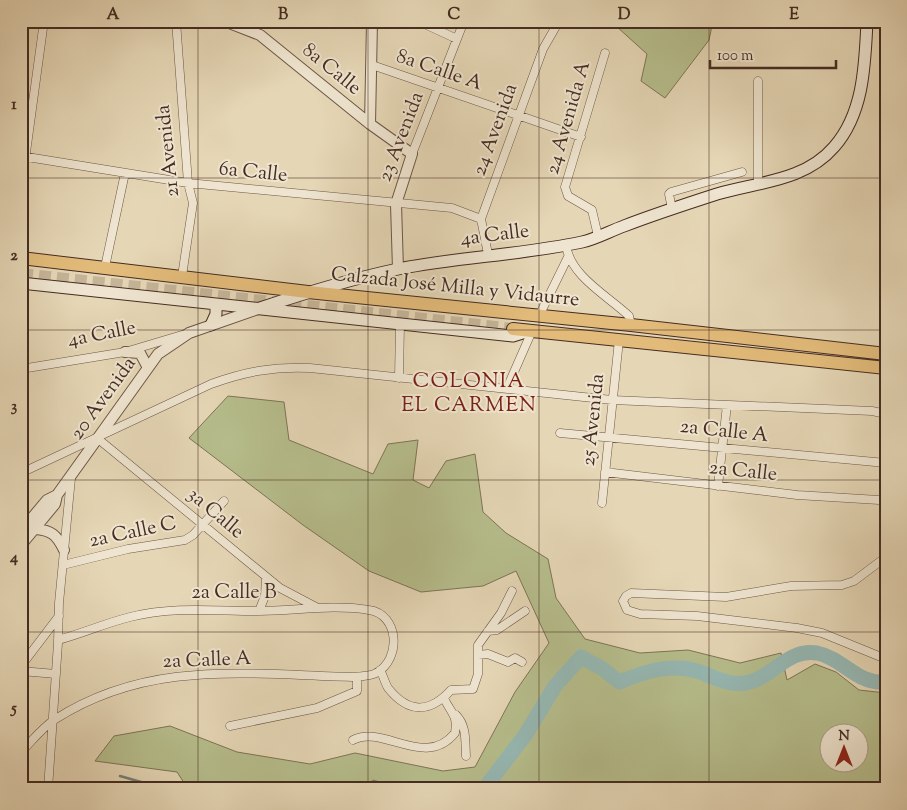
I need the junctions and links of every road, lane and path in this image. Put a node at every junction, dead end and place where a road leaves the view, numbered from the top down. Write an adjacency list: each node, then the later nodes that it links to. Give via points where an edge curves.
1 (44, 21): 19 (street)
2 (176, 21): 22 (street, 21 Avenida)
3 (224, 21): 9 (street, 8a Calle)
4 (372, 21): 12 (street)
5 (418, 21): 10 (street)
6 (464, 21): 10 (street, 23 Avenida)
7 (560, 21): 15 (street, 24 Avenida, via 543,49)
8 (867, 21): 23 (main road, 4a Calle, via 858,102 846,132 813,165 790,176)
9 (239, 24): 16 (street, 8a Calle, via 260,35)
10 (457, 39): 14 (street, 23 Avenida)
11 (605, 53): 17 (street, 24 Avenida A)
12 (372, 65): 14 (street, 8a Calle A); 16 (street)
13 (758, 81): 23 (street)
14 (439, 88): 15 (street, 8a Calle A); 18 (street, 23 Avenida)
15 (518, 117): 17 (street, 8a Calle A); 27 (street, 24 Avenida)
16 (370, 124): 18 (street, 8a Calle)
17 (581, 137): 28 (street, 24 Avenida A, via 566,192 592,210)
18 (412, 154): 25 (street, 23 Avenida)
19 (24, 157): 21 (street, 6a Calle); 24 (street)
20 (742, 172): 26 (street, via 671,192)
21 (125, 173): 22 (street, 6a Calle); 32 (street)
22 (188, 183): 25 (street, 6a Calle); 34 (street, 21 Avenida, via 193,203)
23 (758, 184): 26 (main road, 4a Calle)
24 (21, 189)
25 (396, 204): 27 (street, 6a Calle, via 452,208); 33 (street, 23 Avenida)
26 (672, 209): 28 (main road, 4a Calle)
27 (481, 219): 30 (street)
28 (598, 236): 29 (main road, 4a Calle)
29 (567, 251): 30 (main road, 4a Calle); 39 (street); 41 (street, via 608,300 629,316)
30 (488, 254): 33 (main road, 4a Calle)
31 (21, 258): 32 (highway, Calzada José Milla y Vidaurre)
32 (105, 266): 34 (highway, Calzada José Milla y Vidaurre)
33 (398, 269): 36 (main road, 4a Calle)
34 (182, 276): 36 (highway, Calzada José Milla y Vidaurre)
35 (21, 283): 37 (main road, Calzada José Milla y Vidaurre)
36 (308, 292): 38 (main road, 4a Calle); 39 (highway, Calzada José Milla y Vidaurre)
37 (216, 304): 38 (main road, Calzada José Milla y Vidaurre); 42 (main road, via 216,314)
38 (260, 308): 40 (main road, Calzada José Milla y Vidaurre); 42 (street, 4a Calle)
39 (538, 316): 41 (highway, Calzada José Milla y Vidaurre)
40 (400, 324): 44 (main road, Calzada José Milla y Vidaurre, via 513,336); 52 (street)
41 (631, 325): 48 (highway, Calzada José Milla y Vidaurre)
42 (210, 326): 45 (street, 4a Calle)
43 (513, 329): 44 (highway, Calzada José Milla y Vidaurre)
44 (530, 331): 46 (highway, Calzada José Milla y Vidaurre); 53 (street)
45 (189, 333): 47 (street, 4a Calle); 49 (street, 20 Avenida, via 158,354)
46 (619, 340): 50 (highway, Calzada José Milla y Vidaurre); 54 (street, 25 Avenida)
47 (125, 352): 49 (street, via 140,353); 51 (street, 4a Calle)
48 (886, 354)
49 (147, 366): 58 (street, 20 Avenida)
50 (886, 368)
51 (21, 369)
52 (399, 378): 53 (street); 58 (street, via 290,367 256,370 211,384)
53 (507, 388): 54 (street)
54 (612, 400): 55 (street); 59 (street, 25 Avenida)
55 (727, 405): 56 (street); 60 (street)
56 (886, 414)
57 (560, 433): 59 (street, 2a Calle A)
58 (96, 438): 63 (street); 64 (street, 20 Avenida); 70 (street, 3a Calle)
59 (610, 438): 60 (street, 2a Calle A); 62 (street, 25 Avenida)
60 (723, 448): 61 (street, 2a Calle A); 65 (street)
61 (886, 463)
62 (605, 472): 65 (street, 2a Calle); 69 (street, 25 Avenida)
63 (21, 473)
64 (71, 476): 66 (street, 20 Avenida); 74 (street)
65 (718, 486): 67 (street, 2a Calle)
66 (57, 495): 71 (street, 20 Avenida, via 55,504); 72 (street, 20 Avenida, via 47,500)
67 (879, 500)
68 (224, 501): 70 (street, 2a Calle C)
69 (602, 503)
70 (202, 524): 76 (street, 2a Calle C, via 180,542 128,549); 77 (street, 3a Calle)
71 (35, 529): 73 (street, 20 Avenida); 74 (street, via 48,530 58,538)
72 (21, 530)
73 (21, 545)
74 (64, 550): 76 (street)
75 (886, 557): 86 (street, via 854,581 842,585 791,586 726,597 631,593 623,601 627,610 640,614 698,616 822,633)
76 (63, 566): 82 (street)
77 (266, 577): 79 (street, 3a Calle); 80 (street, via 265,596)
78 (512, 592): 83 (street)
79 (318, 608): 80 (street, 2a Calle B); 89 (street, 2a Calle B, via 368,609 380,613 391,626 394,640 391,653)
80 (259, 611): 84 (street, 2a Calle B, via 211,608 148,614)
81 (525, 611): 83 (street, via 497,630)
82 (59, 616): 84 (street); 88 (street)
83 (488, 631): 85 (street, via 478,645)
84 (58, 640): 91 (street)
85 (478, 655): 87 (street, via 488,654 508,662 515,658); 93 (street, via 478,674 473,689 451,690)
86 (884, 657)
87 (522, 662)
88 (21, 666)
89 (380, 670): 92 (street, 2a Calle A); 93 (street, via 387,686 409,707 418,709)
90 (21, 671): 91 (street)
91 (56, 674): 95 (street)
92 (357, 677): 95 (street, 2a Calle A, via 207,674 164,677 115,690); 96 (street, via 357,691 331,703)
93 (444, 698): 94 (street)
94 (456, 716): 97 (street, via 455,733 442,744 412,748 361,735); 99 (street, via 462,721)
95 (53, 721): 98 (street, 2a Calle A); 100 (street)
96 (230, 726)
97 (353, 740)
98 (21, 752)
99 (466, 756)
100 (48, 789)

